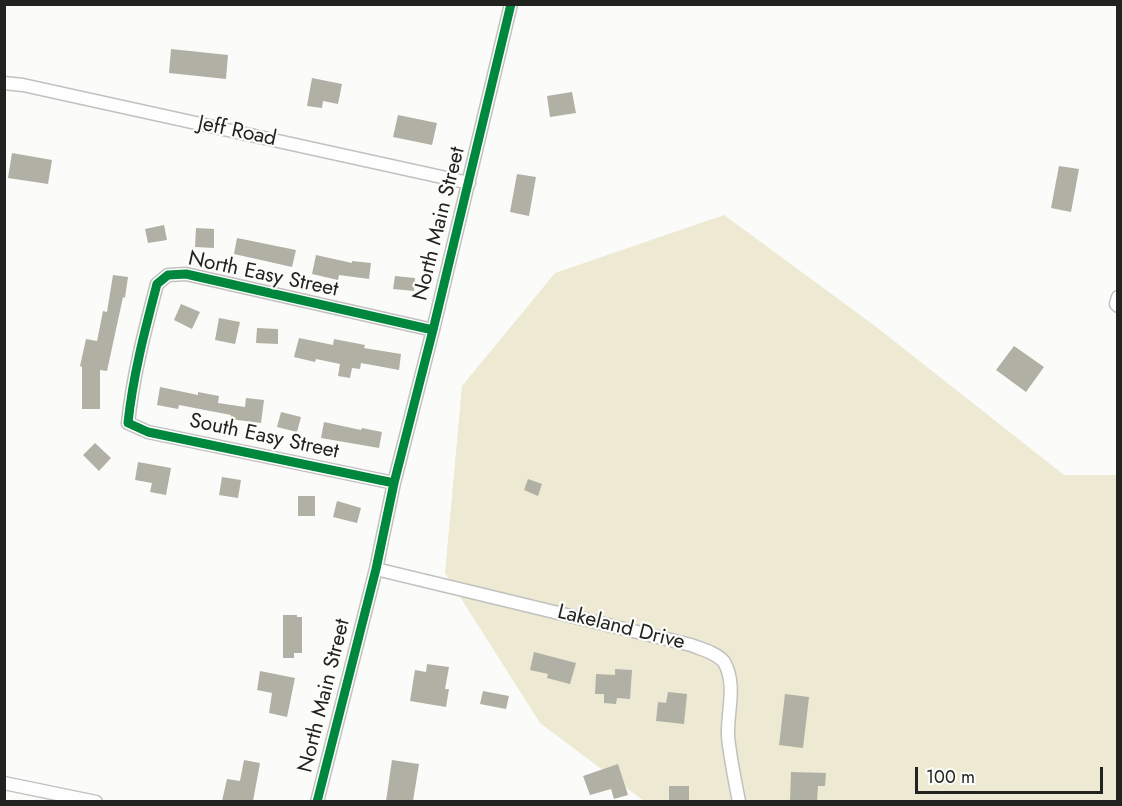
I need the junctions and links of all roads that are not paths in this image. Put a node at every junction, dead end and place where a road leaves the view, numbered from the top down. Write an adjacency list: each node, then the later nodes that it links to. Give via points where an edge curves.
1 (511, 4): 3 (street, North Main Street)
2 (4, 82): 3 (street, Jeff Road)
3 (469, 183): 6 (street, North Main Street)
4 (1118, 297): 5 (street)
5 (1118, 306)
6 (433, 330): 7 (street, North Easy Street, via 186,274 168,275 157,284 130,394); 8 (street, North Main Street)
7 (128, 423): 8 (street, South Easy Street, via 148,432)
8 (394, 483): 9 (street, North Main Street)
9 (376, 569): 12 (street, North Main Street); 13 (street, Lakeland Drive, via 709,651 723,660 730,678 729,738)
10 (4, 783): 11 (street)
11 (96, 801)
12 (317, 801)
13 (739, 801)

